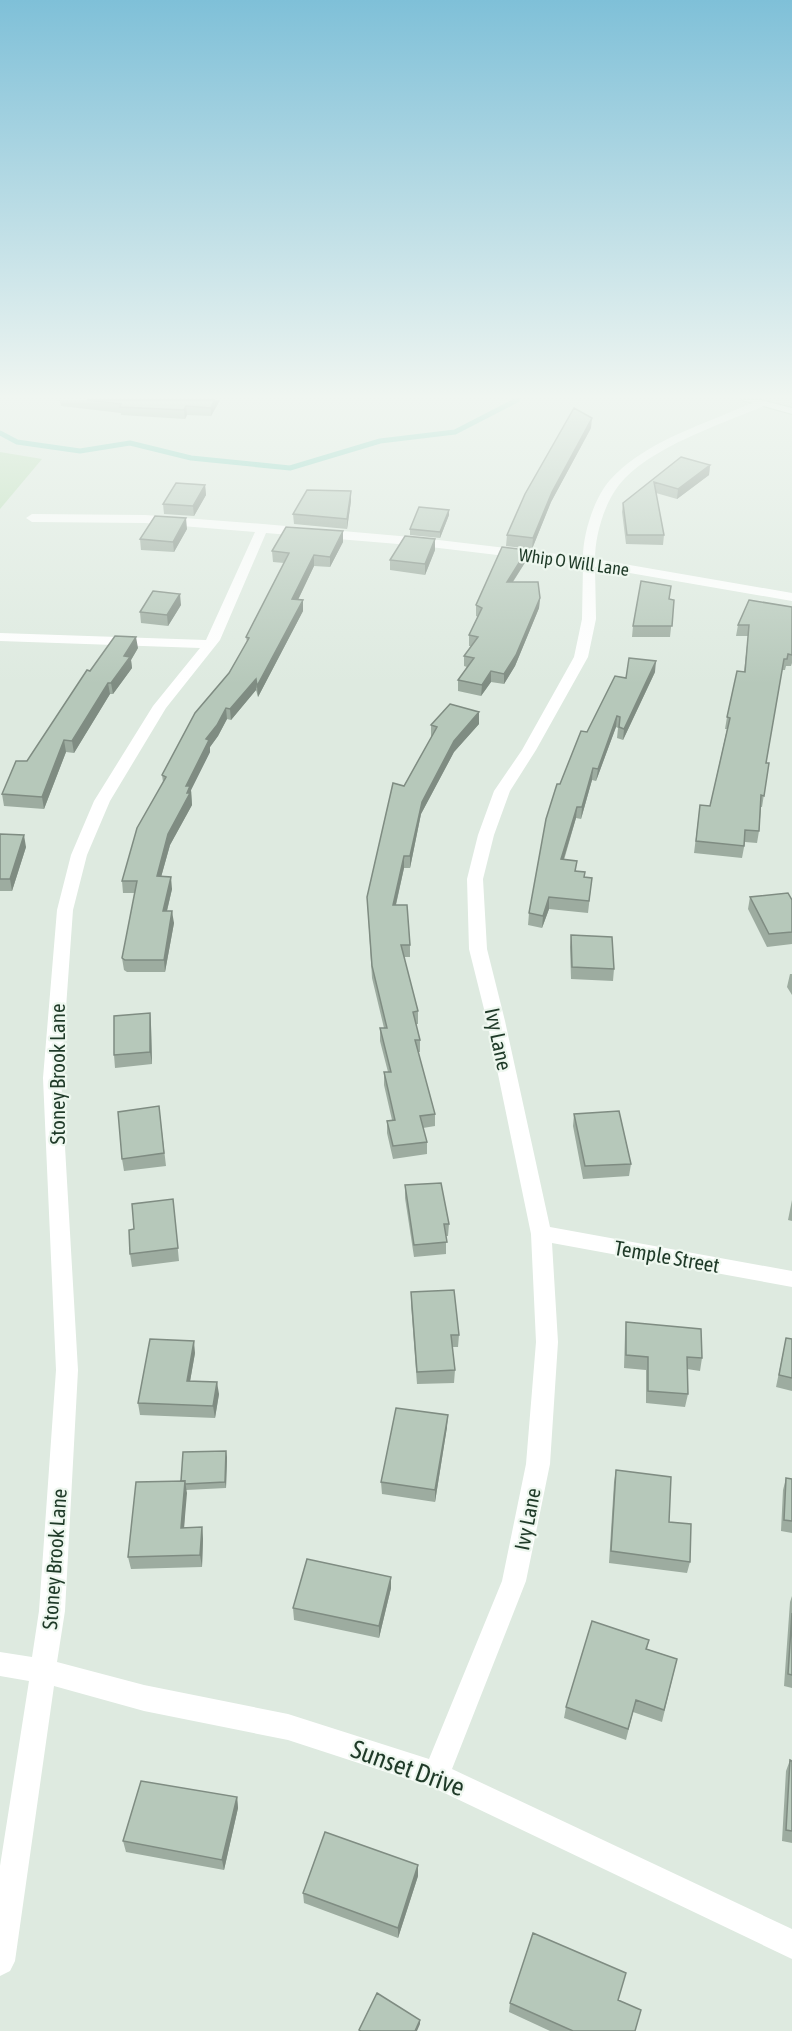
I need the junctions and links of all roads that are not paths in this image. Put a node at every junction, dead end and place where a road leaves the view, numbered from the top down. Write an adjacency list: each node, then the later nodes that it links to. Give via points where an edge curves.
1 (607, 495): 4 (street, Ivy Lane, via 589,547)
2 (32, 518): 3 (street, Whip O Will Lane, via 146,519)
3 (263, 528): 4 (street, Whip O Will Lane); 7 (street, Stoney Brook Lane)
4 (589, 562): 5 (street, Whip O Will Lane); 8 (street, Ivy Lane, via 589,619 581,657 502,792 475,879 478,949)
5 (792, 597)
6 (0, 637): 7 (street)
7 (210, 644): 11 (street, Stoney Brook Lane, via 160,706 102,801 80,855 65,910 52,1078 68,1370 52,1611)
8 (541, 1233): 9 (street, Temple Street); 12 (street, Ivy Lane, via 547,1342 538,1464 514,1581)
9 (792, 1279)
10 (0, 1665): 11 (street, Sunset Drive)
11 (44, 1671): 12 (street, Sunset Drive, via 144,1698 288,1726); 14 (street, Stoney Brook Lane)
12 (436, 1775): 13 (street, Sunset Drive)
13 (792, 1944)
14 (0, 1961)

